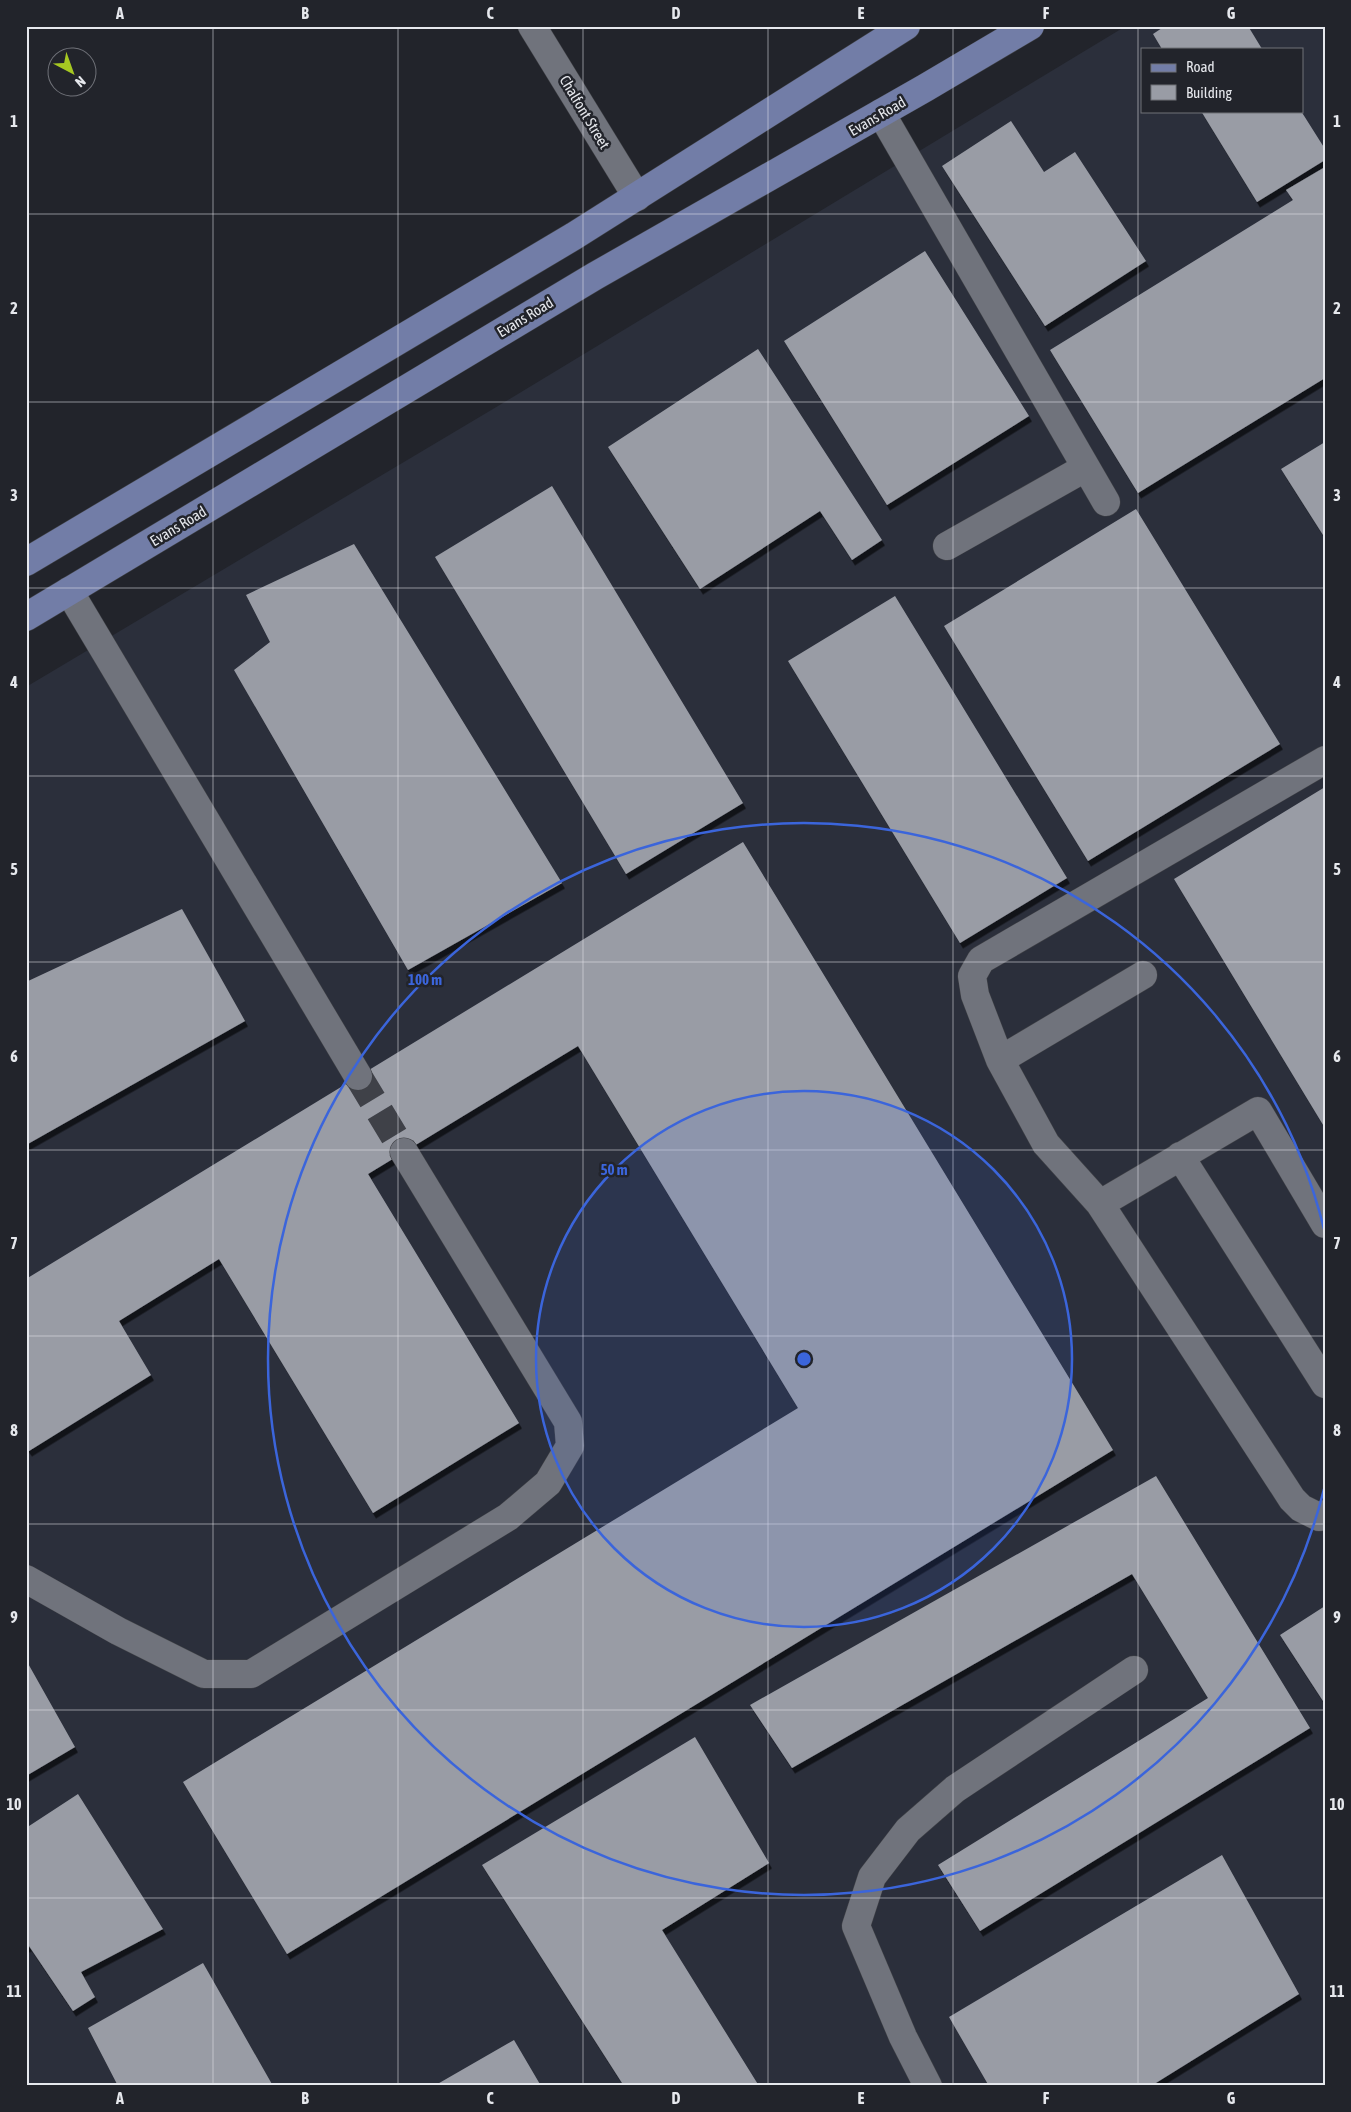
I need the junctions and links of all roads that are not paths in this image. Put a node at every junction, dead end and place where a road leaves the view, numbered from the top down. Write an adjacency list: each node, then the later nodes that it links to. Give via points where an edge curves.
1 (532, 26): 5 (street, Chalfont Street)
2 (906, 26): 5 (main road)
3 (1030, 26): 4 (main road, Evans Road)
4 (881, 113): 6 (street); 10 (main road, Evans Road, via 595,276)
5 (637, 197): 9 (main road)
6 (1085, 468): 7 (street); 8 (street)
7 (1106, 502)
8 (947, 546)
9 (26, 562)
10 (69, 592): 11 (main road, Evans Road); 15 (street)
11 (26, 617)
12 (1325, 760): 14 (street, via 981,960 972,976)
13 (1143, 975): 14 (street)
14 (1000, 1060): 18 (street, via 1046,1144)
15 (358, 1076)
16 (404, 1152): 22 (street, via 568,1422 570,1446 548,1483 508,1517 251,1674 204,1674 118,1631)
17 (1180, 1156): 18 (street); 19 (street, via 1258,1111); 20 (street)
18 (1100, 1204): 21 (street, via 1279,1482 1301,1508 1319,1517)
19 (1325, 1224)
20 (1325, 1384)
21 (1325, 1514)
22 (26, 1579)
23 (1134, 1670): 24 (street, via 955,1789 908,1830 872,1877 856,1926 903,2037)
24 (928, 2086)

